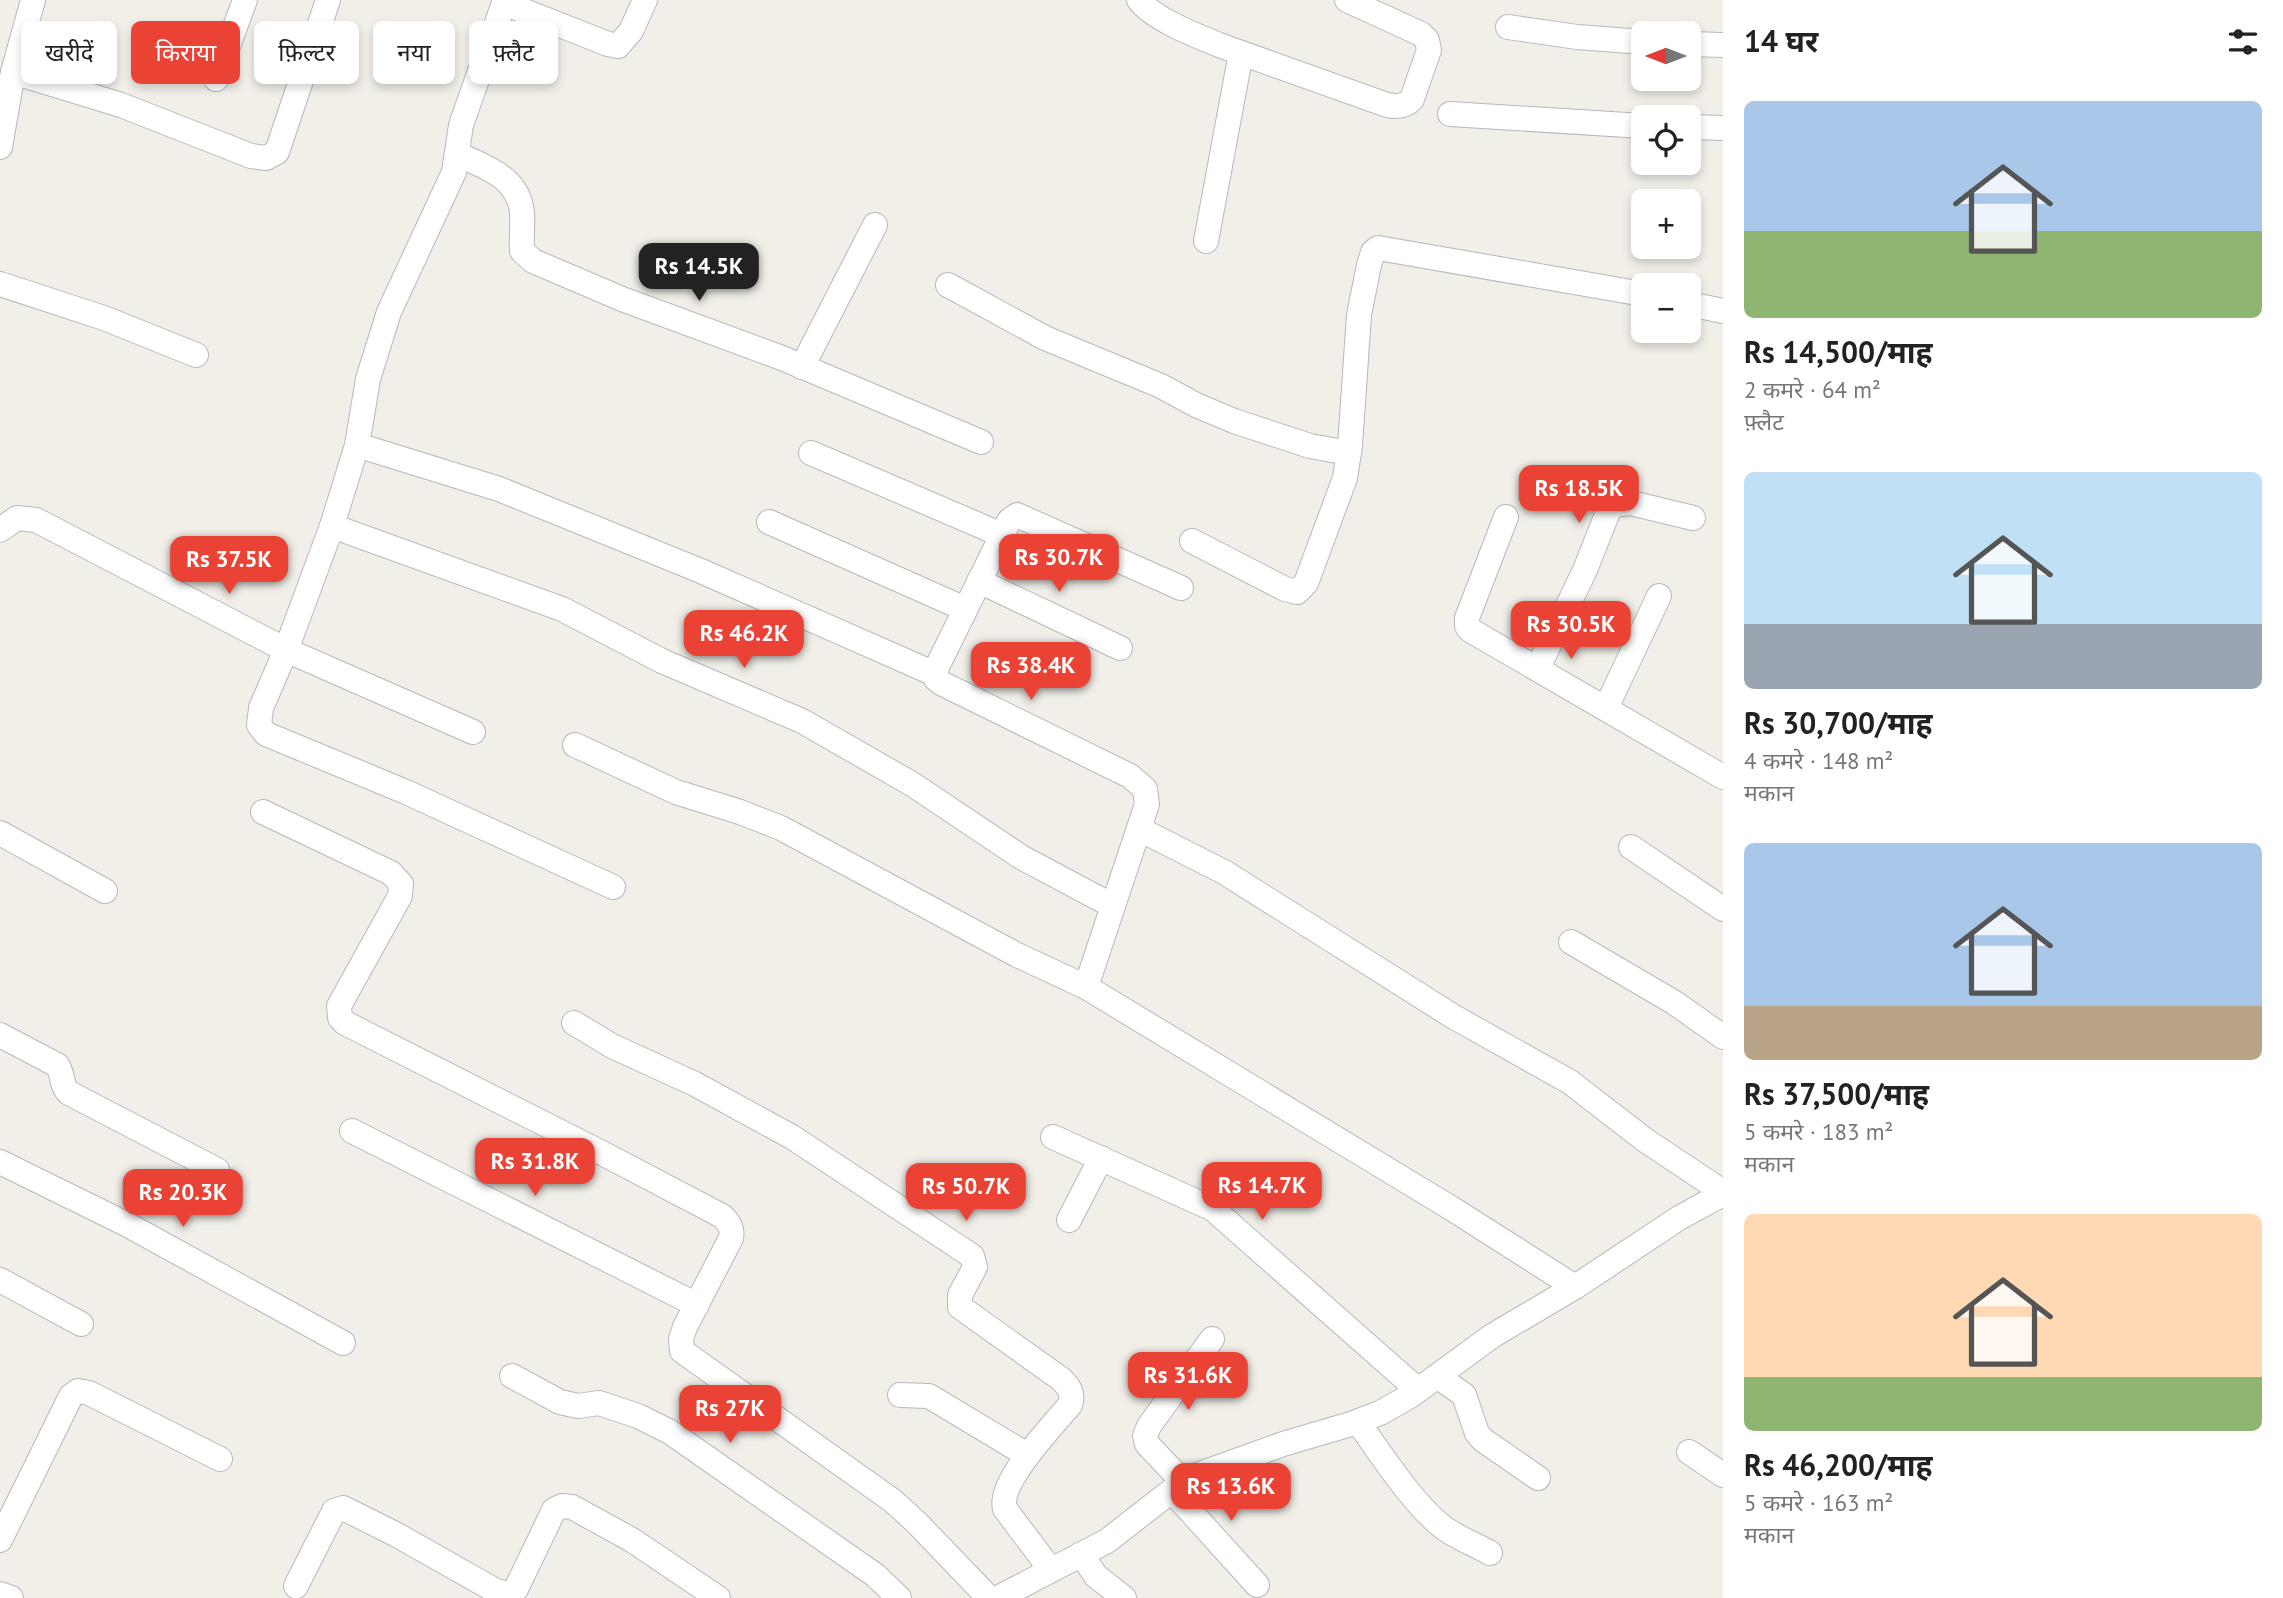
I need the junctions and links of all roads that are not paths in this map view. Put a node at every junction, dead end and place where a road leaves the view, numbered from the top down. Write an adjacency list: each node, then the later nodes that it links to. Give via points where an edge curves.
1 (33, 0): 14 (street)
2 (245, 0): 8 (street)
3 (328, 0): 14 (street, via 277,152 266,158 121,105)
4 (645, 0): 7 (street, via 631,32 618,46)
5 (1139, 0): 13 (street, via 1196,36)
6 (1347, 0): 13 (street, via 1427,40 1429,50 1409,103 1387,105)
7 (505, 1): 20 (street, via 461,125)
8 (237, 21)
9 (1508, 27): 10 (street)
10 (1631, 40)
11 (1701, 45): 12 (street)
12 (1723, 46)
13 (1241, 53): 22 (street)
14 (13, 72): 19 (street)
15 (1450, 114): 16 (street)
16 (1631, 125)
17 (1701, 127): 18 (street)
18 (1723, 128)
19 (0, 147)
20 (457, 154): 29 (street, via 512,185 521,203 522,251 528,258 622,299); 31 (street, via 454,172 389,312 368,379)
21 (875, 225): 29 (street)
22 (1206, 241)
23 (0, 284): 28 (street)
24 (948, 285): 33 (street, via 1045,338 1234,421 1310,446)
25 (1631, 291): 33 (street, via 1378,248 1369,265 1359,315)
26 (1701, 307): 27 (street)
27 (1723, 312)
28 (196, 355)
29 (802, 366): 30 (street)
30 (981, 442)
31 (357, 445): 37 (street); 48 (street, via 563,514)
32 (811, 453): 39 (street)
33 (1349, 453): 40 (street, via 1345,478 1297,592)
34 (1506, 517): 47 (street, via 1467,626)
35 (1693, 518): 47 (street, via 1630,503 1614,505)
36 (769, 522): 44 (street)
37 (332, 526): 46 (street); 59 (street, via 562,609 662,661 802,721 912,784 1021,857)
38 (0, 530): 46 (street, via 16,518 36,520)
39 (1002, 535): 41 (street); 42 (street, via 1013,517 1021,515)
40 (1192, 541)
41 (979, 581): 44 (street); 45 (street)
42 (1181, 588)
43 (1659, 596): 49 (street)
44 (965, 610): 48 (street)
45 (1120, 649)
46 (286, 650): 50 (street); 57 (street, via 259,717 266,734)
47 (1538, 668): 49 (street)
48 (935, 674): 54 (street, via 941,683 1130,776 1147,796)
49 (1606, 708): 52 (street)
50 (472, 732)
51 (575, 745): 62 (street, via 676,792 780,828)
52 (1723, 777)
53 (263, 812): 75 (street, via 391,873 401,884 400,896 339,1006 345,1023 728,1222 732,1238)
54 (1139, 829): 59 (street); 71 (street, via 1224,872 1454,1017 1570,1083)
55 (0, 833): 58 (street)
56 (1631, 847): 60 (street)
57 (613, 887)
58 (105, 891)
59 (1113, 906): 62 (street)
60 (1723, 909)
61 (1571, 942): 65 (street)
62 (1086, 987): 74 (street)
63 (575, 1023): 84 (street, via 792,1137 972,1256 975,1267 960,1295 960,1307 1070,1389 1070,1405)
64 (0, 1035): 70 (street, via 57,1065 69,1093)
65 (1723, 1037)
66 (352, 1130): 75 (street)
67 (1053, 1137): 68 (street)
68 (1101, 1158): 72 (street); 80 (street, via 1213,1209)
69 (0, 1162): 78 (street, via 128,1225)
70 (217, 1170)
71 (1723, 1193): 74 (street)
72 (1069, 1220)
73 (0, 1280): 76 (street)
74 (1575, 1287): 80 (street, via 1493,1336)
75 (696, 1305): 99 (street, via 681,1339 686,1357 893,1502)
76 (81, 1324)
77 (1212, 1339): 88 (street, via 1145,1436)
78 (343, 1343)
79 (512, 1376): 98 (street, via 560,1402 578,1406 599,1403 670,1432 864,1567)
80 (1428, 1383): 82 (street); 87 (street, via 1464,1395 1483,1440)
81 (900, 1395): 84 (street, via 929,1396)
82 (1358, 1422): 88 (street, via 1227,1463); 90 (street, via 1392,1470 1445,1529)
83 (1689, 1452): 86 (street)
84 (1027, 1455): 92 (street, via 1004,1505)
85 (220, 1459): 89 (street, via 78,1391 71,1396)
86 (1723, 1475)
87 (1538, 1478)
88 (1178, 1487): 91 (street, via 1125,1528); 93 (street)
89 (0, 1540)
90 (1490, 1553)
91 (1081, 1554): 92 (street); 101 (street, via 1096,1576)
92 (1051, 1570): 100 (street)
93 (1257, 1585)
94 (296, 1586): 97 (street, via 334,1511 343,1508 509,1594 554,1510 562,1506 632,1540)
95 (0, 1594): 96 (street)
96 (11, 1598)
97 (718, 1598)
98 (899, 1598)
99 (989, 1598)
100 (998, 1598)
101 (1124, 1598)

